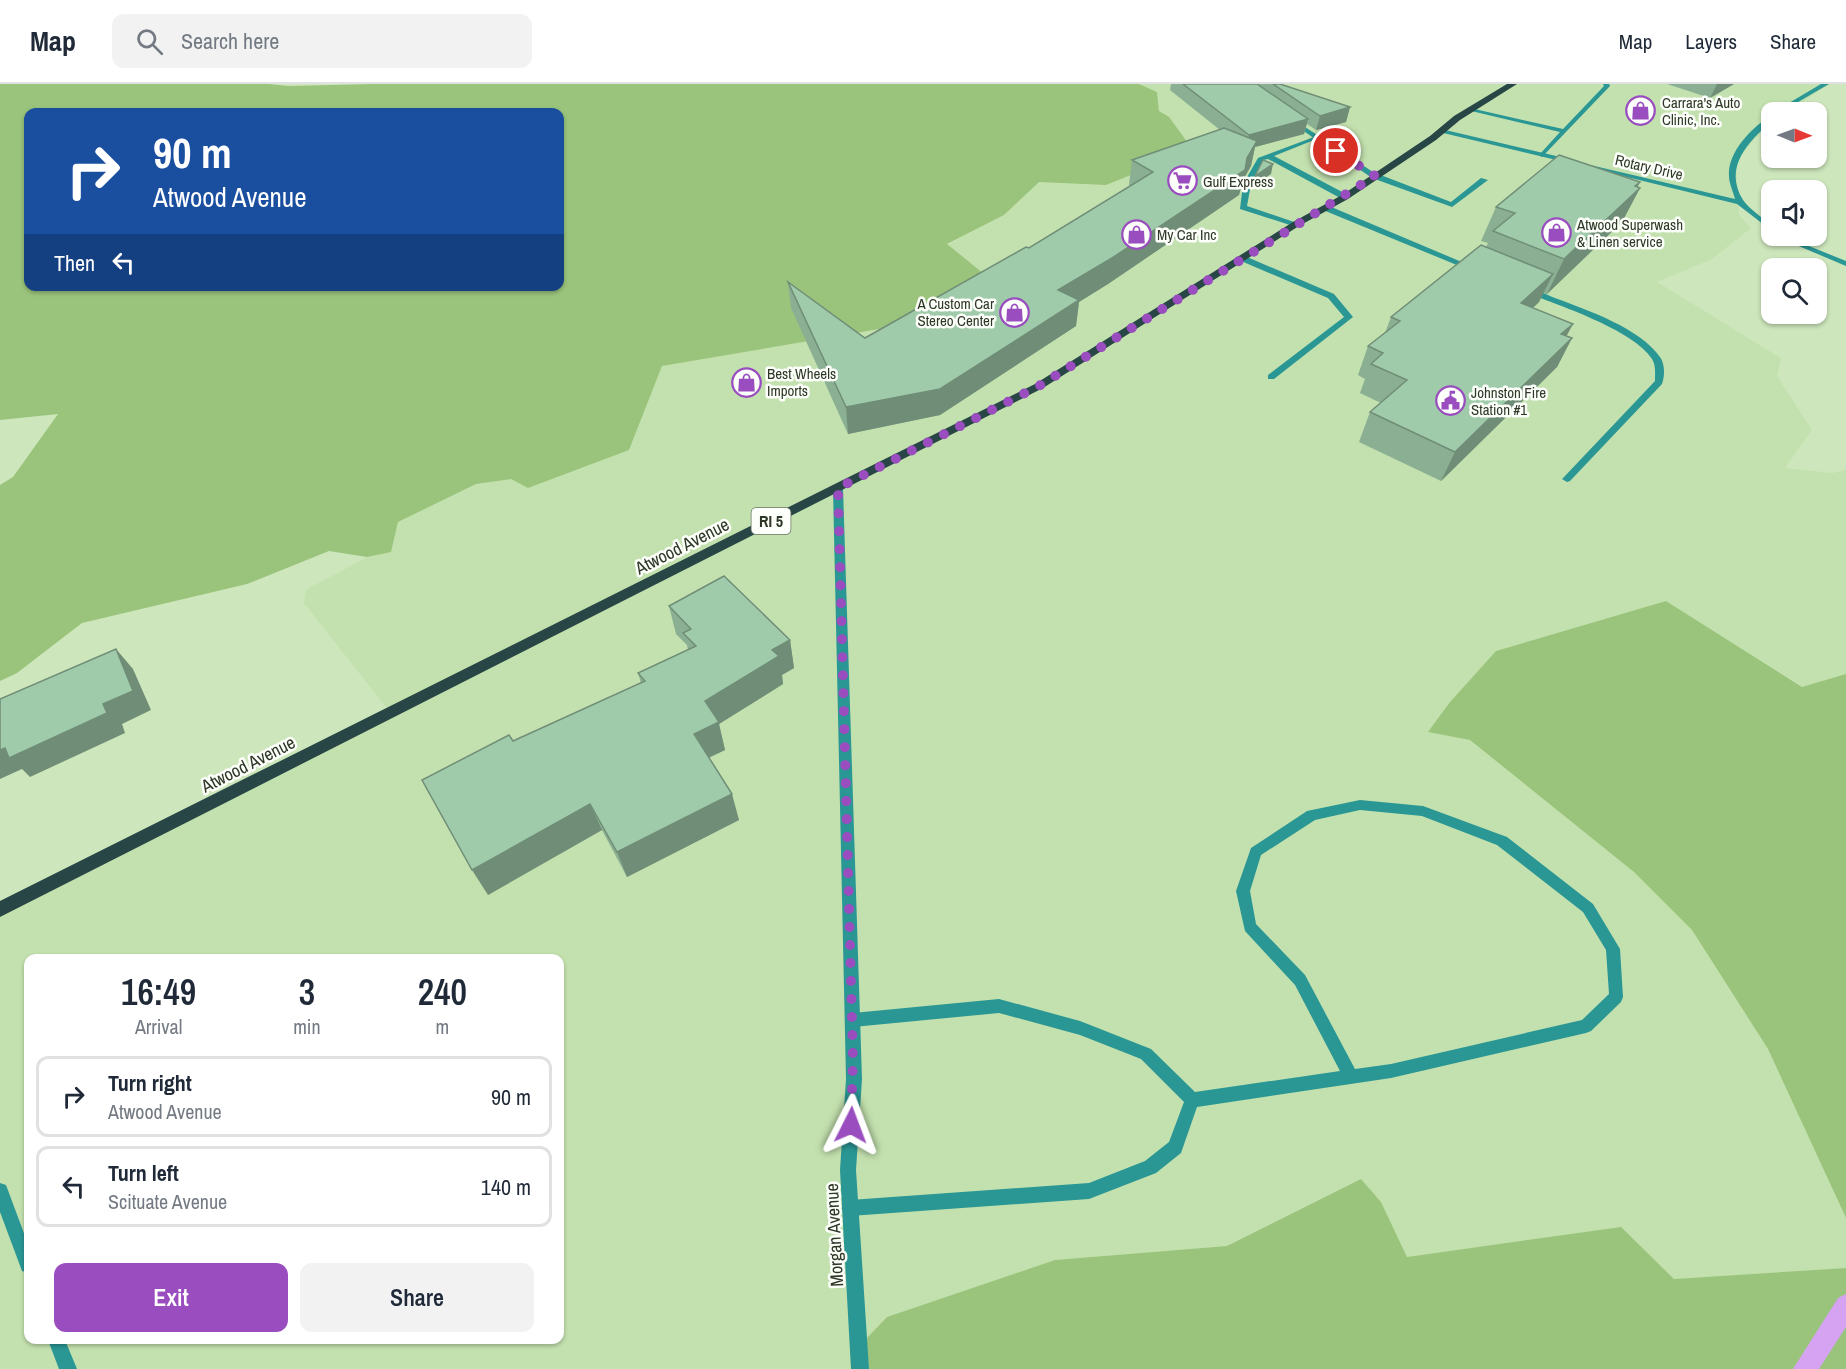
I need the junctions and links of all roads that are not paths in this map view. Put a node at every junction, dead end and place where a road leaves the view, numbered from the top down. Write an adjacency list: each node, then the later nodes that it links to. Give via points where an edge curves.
1 (1513, 84): 5 (main road, Atwood Avenue / RI 5)
2 (1606, 84): 9 (street)
3 (1827, 84): 4 (street)
4 (1795, 102)
5 (1470, 110): 8 (main road, Atwood Avenue / RI 5); 9 (street)
6 (1282, 114): 10 (street)
7 (1761, 127): 16 (street, via 1736,160 1732,174)
8 (1441, 131): 11 (street, Rotary Drive); 13 (main road, Atwood Avenue / RI 5)
9 (1565, 131): 11 (street)
10 (1316, 138): 12 (street); 13 (street)
11 (1542, 155): 16 (street, Rotary Drive)
12 (1268, 156): 15 (street); 19 (street, via 1260,159 1247,184 1243,207)
13 (1375, 176): 14 (street, via 1452,205); 15 (main road, Atwood Avenue / RI 5)
14 (1484, 180)
15 (1345, 197): 17 (main road, Atwood Avenue / RI 5)
16 (1740, 202): 18 (street, Rotary Drive)
17 (1326, 208): 19 (main road, Atwood Avenue / RI 5); 23 (street)
18 (1761, 220)
19 (1296, 224): 21 (main road, Atwood Avenue / RI 5)
20 (1803, 246): 22 (street)
21 (1244, 259): 25 (street, via 1331,296 1349,317); 27 (main road, Atwood Avenue / RI 5, via 1039,386)
22 (1846, 264)
23 (1486, 273)
24 (1518, 286): 26 (street, via 1619,330 1649,348 1659,361 1659,382)
25 (1271, 377)
26 (1567, 479)
27 (838, 488): 28 (main road, Atwood Avenue / RI 5); 29 (street, Morgan Avenue)
28 (0, 909)
29 (852, 1020): 31 (street, via 999,1006 1080,1028 1146,1054); 33 (street, Morgan Avenue)
30 (1351, 1077): 30 (street, via 1586,1026 1616,997 1613,949 1588,908 1502,841 1423,811 1360,805 1312,815 1256,852 1243,891 1250,927 1300,980); 31 (street)
31 (1192, 1100): 33 (street, via 1175,1147 1150,1167 1089,1191)
32 (0, 1191): 34 (street)
33 (850, 1208): 37 (street, Morgan Avenue)
34 (24, 1254)
35 (59, 1344): 36 (street)
36 (68, 1369)
37 (860, 1369)

